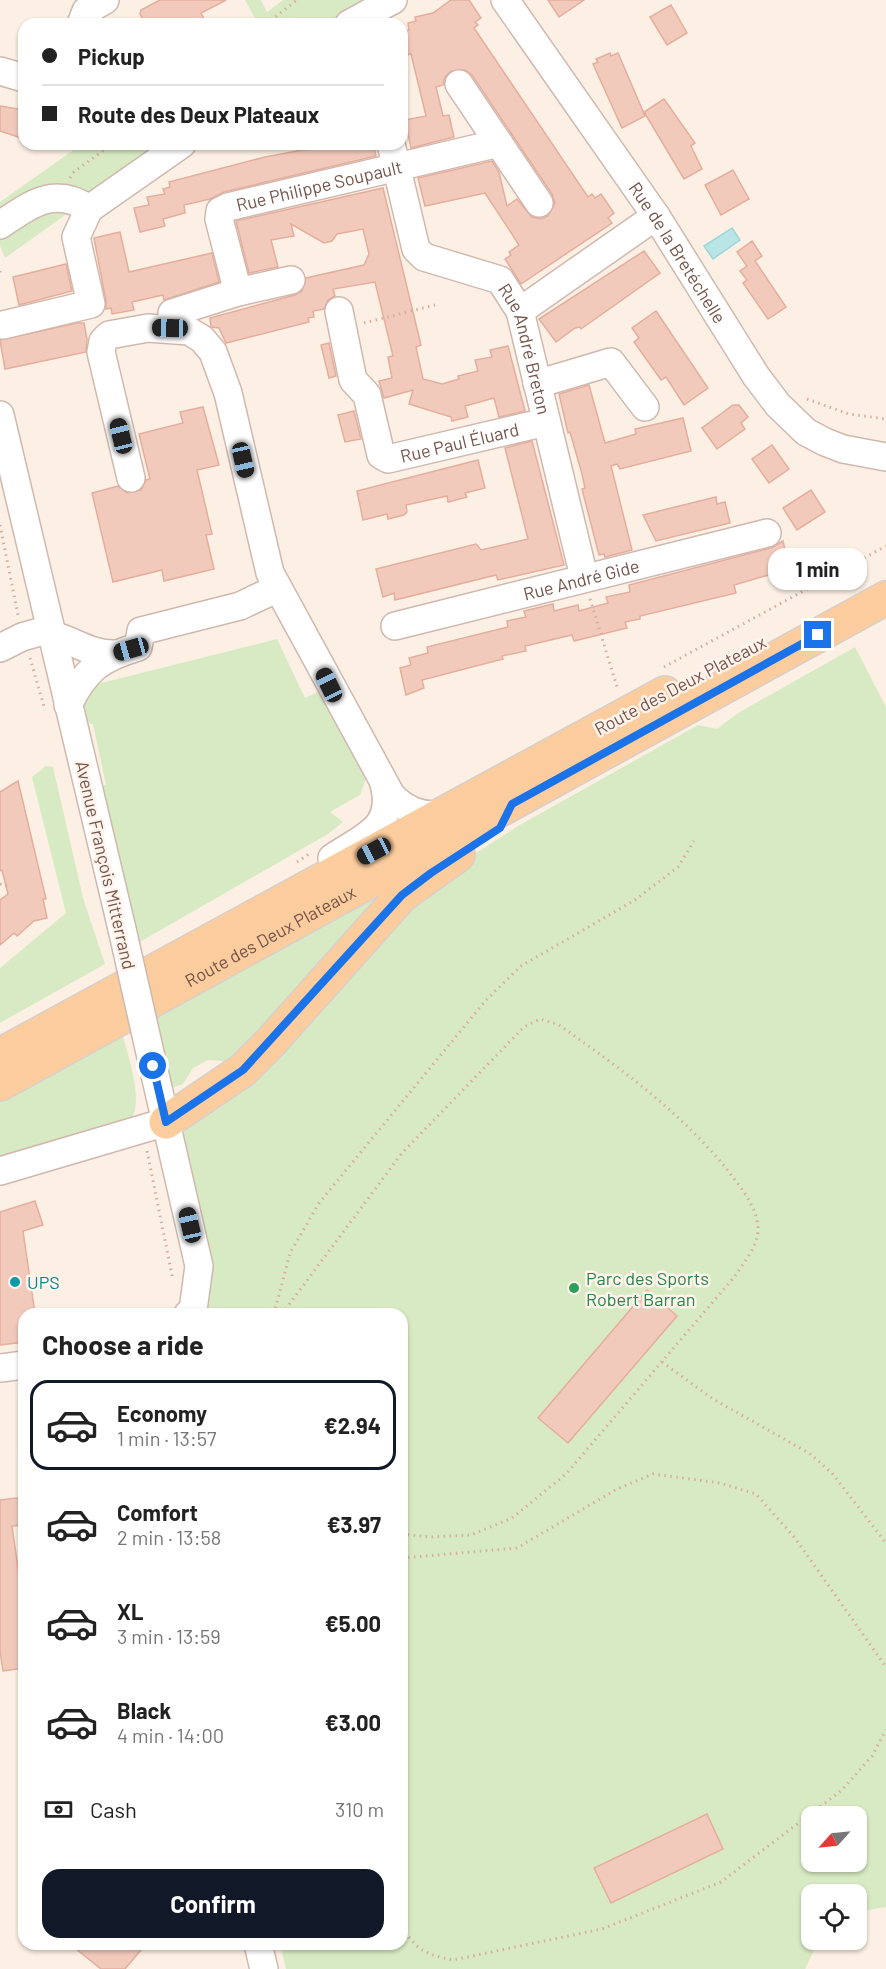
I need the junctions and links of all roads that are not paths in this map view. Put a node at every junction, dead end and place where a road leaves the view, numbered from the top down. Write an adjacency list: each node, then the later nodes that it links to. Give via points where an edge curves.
1 (105, 0): 4 (street, via 86,11)
2 (393, 0): 5 (street)
3 (505, 0): 14 (street, Rue de la Bretéchelle)
4 (83, 18)
5 (362, 18)
6 (0, 71): 7 (street)
7 (18, 76)
8 (459, 84): 9 (street)
9 (499, 143): 11 (street, Rue Philippe Soupault); 12 (street)
10 (174, 150): 13 (street)
11 (394, 155): 17 (street, Rue Philippe Soupault, via 220,211); 19 (street, Rue André Breton, via 416,249 424,257 500,280)
12 (539, 203)
13 (89, 210): 15 (street, via 77,201 58,197 30,205); 18 (street, via 76,237)
14 (656, 216): 19 (street); 28 (street, Rue de la Bretéchelle, via 778,405 806,432 825,442)
15 (0, 225)
16 (291, 280): 17 (street)
17 (238, 292): 20 (street)
18 (91, 304): 22 (street); 23 (street)
19 (520, 311): 24 (street, Rue André Breton)
20 (172, 313)
21 (340, 320): 27 (street, Rue Paul Éluard, via 353,380 367,394 381,454 388,459)
22 (3, 325)
23 (109, 335): 29 (street, via 101,352); 33 (street, via 148,328 189,331 213,352 228,393 263,550)
24 (537, 384): 25 (street, via 611,362); 27 (street, Rue André Breton)
25 (645, 407)
26 (0, 415): 36 (street, Avenue François Mitterrand)
27 (546, 422): 32 (street, Rue André Breton)
28 (886, 457)
29 (131, 478)
30 (767, 533): 32 (street, Rue André Gide)
31 (886, 574): 42 (main road, Route des Deux Plateaux)
32 (584, 577): 35 (street, Rue André Gide)
33 (278, 588): 38 (street, via 240,606 141,631 138,647); 40 (street)
34 (886, 598): 41 (main road, Route des Deux Plateaux)
35 (395, 626)
36 (51, 632): 37 (street, via 22,637); 38 (street, via 91,652); 39 (street, Avenue François Mitterrand)
37 (0, 648)
38 (115, 654): 39 (street, via 87,672)
39 (68, 705): 46 (street, Avenue François Mitterrand, bridge, via 153,1066)
40 (384, 784): 42 (street, via 397,801 412,811); 43 (street, via 387,804 379,825 327,862)
41 (512, 804): 45 (main road, Route des Deux Plateaux); 46 (main road, via 500,828 402,895 243,1070)
42 (442, 814): 43 (main road, Route des Deux Plateaux)
43 (303, 889): 44 (main road, Route des Deux Plateaux)
44 (0, 1055)
45 (0, 1084)
46 (156, 1126): 47 (street); 48 (street, Avenue François Mitterrand, via 199,1266)
47 (0, 1171)
48 (193, 1308)
49 (18, 1366): 50 (street)
50 (0, 1368)
51 (259, 1950): 52 (street)
52 (264, 1969)

